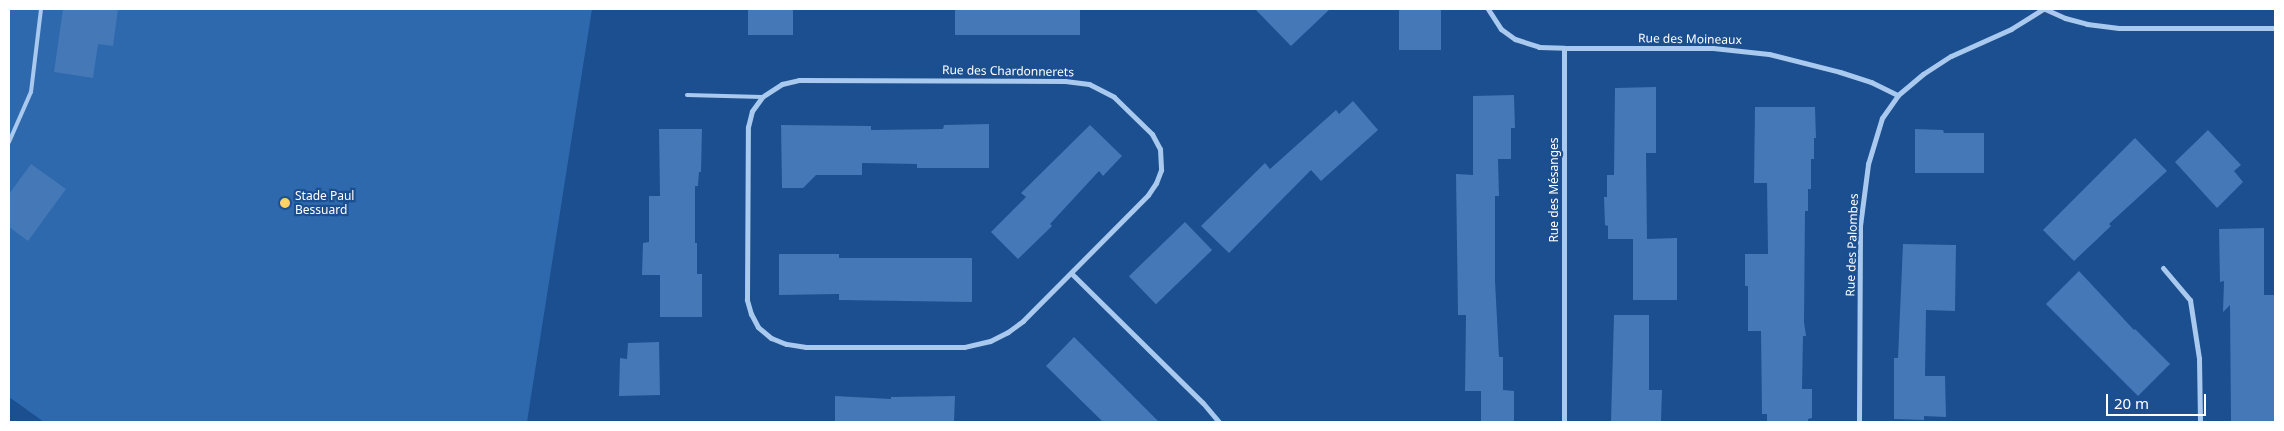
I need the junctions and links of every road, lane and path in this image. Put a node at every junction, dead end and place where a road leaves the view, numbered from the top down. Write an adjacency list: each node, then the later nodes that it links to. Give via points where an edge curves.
1 (41, 9): 9 (lane, via 31,92)
2 (1488, 9): 5 (street, via 1502,29 1515,39 1539,47)
3 (2044, 9): 4 (street, via 2074,20 2119,28); 7 (street, Rue des Palombes, via 1945,60)
4 (2275, 28)
5 (1564, 48): 7 (street, Rue des Moineaux, via 1702,48 1757,52 1840,72); 13 (street, Rue des Mésanges)
6 (687, 95): 8 (lane)
7 (1898, 95): 14 (street, Rue des Palombes, via 1876,133 1862,202)
8 (762, 96): 11 (street, Rue des Chardonnerets, via 752,111 748,127 747,294 754,320 772,338 786,344 806,346 975,346 1012,330); 11 (street, Rue des Chardonnerets, via 782,84 805,80 1069,81 1089,84 1108,93 1155,138 1162,156 1160,170 1148,195)
9 (9, 142)
10 (2163, 268): 15 (street, via 2190,300 2199,358)
11 (1070, 273): 12 (street)
12 (1219, 422)
13 (1564, 422)
14 (1859, 422)
15 (2200, 422)

